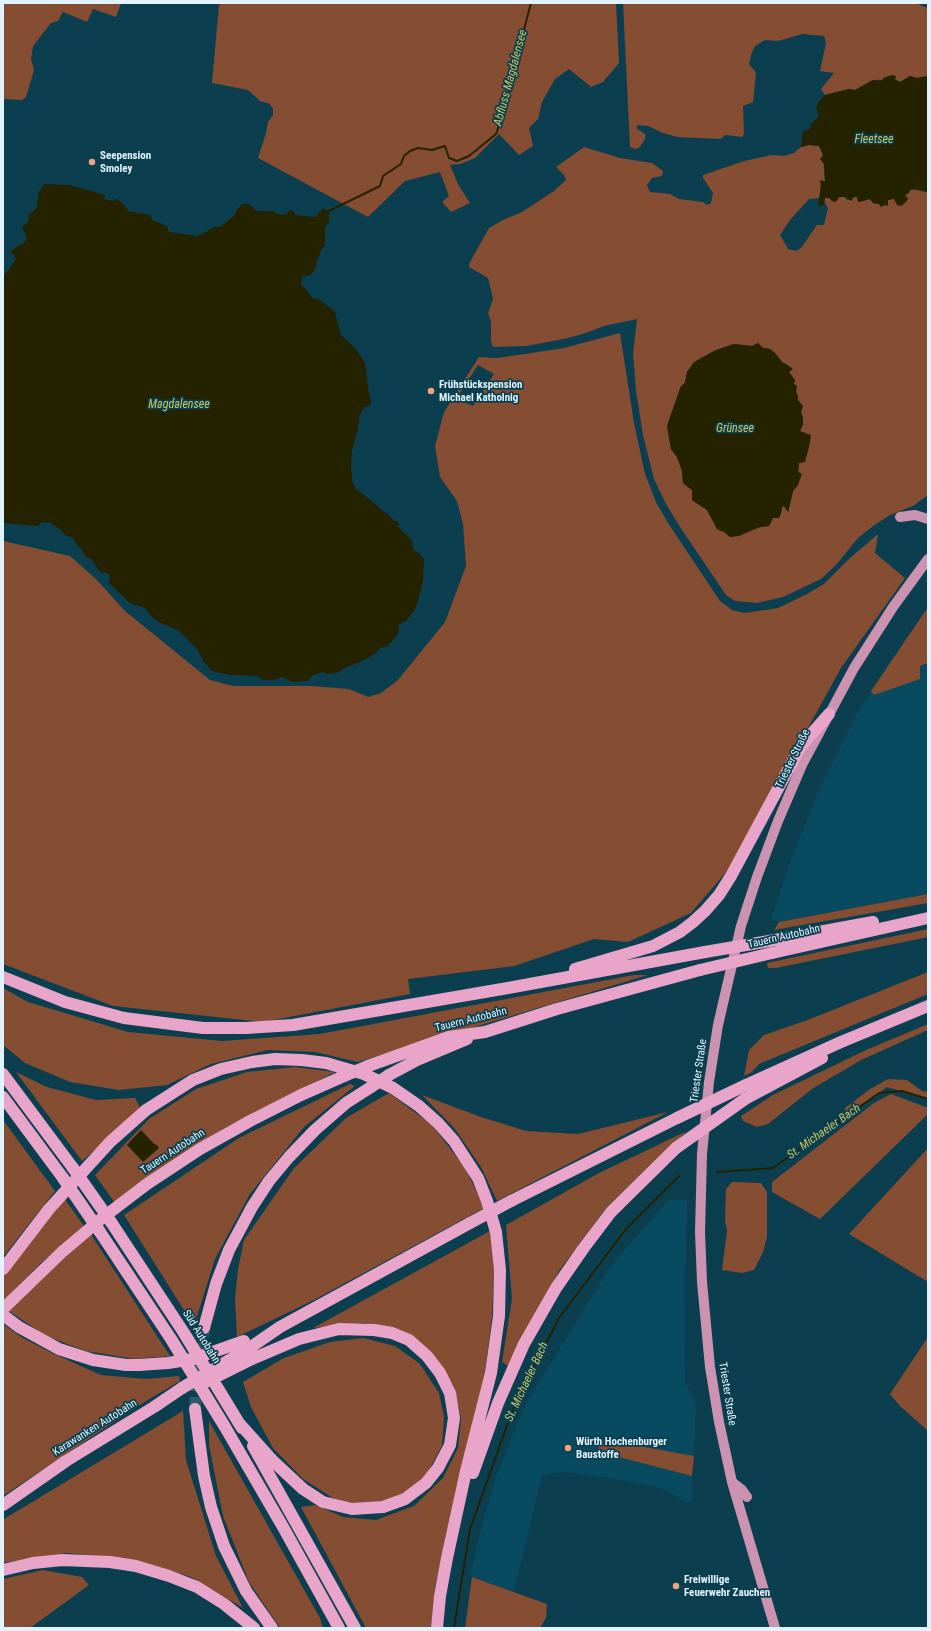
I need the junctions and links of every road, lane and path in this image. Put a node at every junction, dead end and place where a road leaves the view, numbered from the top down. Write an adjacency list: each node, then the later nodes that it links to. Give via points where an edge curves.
1 (900, 517): 2 (main road, via 915,515)
2 (928, 519)
3 (928, 559): 4 (main road, Triester Straße, via 880,627)
4 (829, 714): 8 (highway, via 801,746 719,895 693,922 667,940 653,946 552,975 516,982); 23 (main road, Triester Straße, via 802,765 781,814 741,926 718,1024 709,1082 701,1170 702,1282 710,1367)
5 (928, 918): 6 (highway, Tauern Autobahn)
6 (904, 923): 8 (highway, bridge, via 885,920); 10 (highway, Tauern Autobahn, bridge, via 700,970 557,1009)
7 (3, 977): 8 (highway, via 65,1002 124,1018 202,1028 293,1025)
8 (508, 988)
9 (928, 1006): 11 (highway)
10 (485, 1032): 14 (highway, Tauern Autobahn, bridge, via 449,1037 368,1066 295,1098 200,1149 147,1184); 18 (highway, bridge, via 417,1060 389,1075 346,1103 289,1157 252,1207 229,1250 216,1284)
11 (841, 1042): 19 (highway, bridge, via 677,1118 512,1201 280,1327); 26 (highway, bridge, via 821,1059 745,1099 676,1148 611,1212 556,1288 524,1344 498,1403)
12 (3, 1074): 14 (highway, Süd Autobahn, bridge, via 73,1168)
13 (3, 1097): 30 (highway, bridge, via 63,1178 171,1339 225,1426)
14 (106, 1221): 16 (highway, via 62,1252); 22 (highway, Süd Autobahn, via 184,1333)
15 (3, 1269): 26 (highway, via 49,1209 110,1142 146,1110 193,1080 252,1062 275,1059 302,1060 326,1063 364,1074 393,1088 419,1106 454,1141 478,1178 496,1232 500,1270 499,1316 490,1373)
16 (3, 1309)
17 (3, 1315): 19 (highway, bridge, via 46,1343 76,1355 111,1363 168,1363)
18 (204, 1328)
19 (248, 1350): 20 (highway, bridge); 20 (highway, Karawanken Autobahn, bridge); 22 (highway, via 339,1329 392,1333 409,1340 427,1356 440,1373 450,1393 454,1418 450,1445 438,1468 426,1483 405,1499 383,1507 352,1509 323,1502 303,1489 273,1461)
20 (154, 1407): 25 (highway, Karawanken Autobahn, via 66,1461)
21 (195, 1409): 29 (highway, via 204,1476 224,1546 246,1591)
22 (238, 1422): 31 (highway, Süd Autobahn)
23 (732, 1482): 24 (main road); 33 (main road, Triester Straße)
24 (747, 1497)
25 (3, 1505)
26 (447, 1558): 32 (highway)
27 (3, 1570): 28 (highway, via 62,1560 136,1566 170,1576 197,1588 224,1604)
28 (254, 1628)
29 (272, 1628)
30 (339, 1628)
31 (355, 1628)
32 (437, 1628)
33 (775, 1628)

